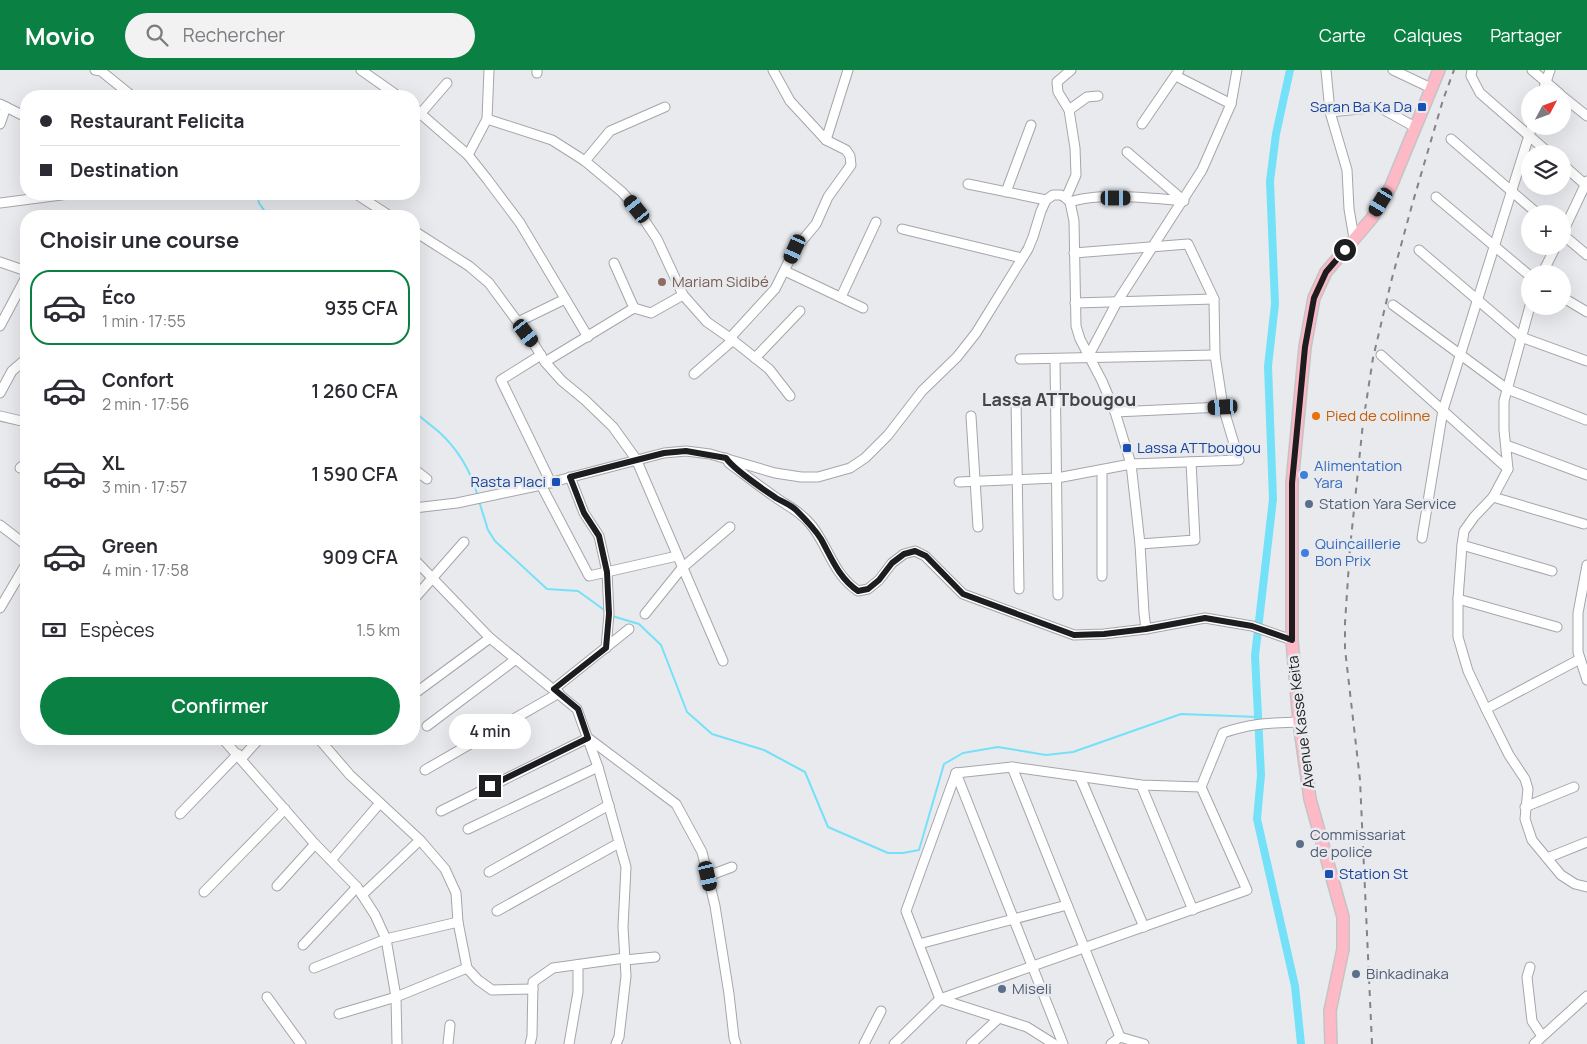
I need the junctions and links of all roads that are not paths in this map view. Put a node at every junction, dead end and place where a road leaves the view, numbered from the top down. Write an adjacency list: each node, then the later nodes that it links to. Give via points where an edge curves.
1 (99, 70): 20 (street)
2 (361, 70): 21 (street)
3 (488, 70): 33 (street)
4 (773, 70): 40 (street, via 790,101)
5 (848, 70): 40 (street)
6 (1071, 70): 28 (street, via 1057,82 1058,92)
7 (1237, 70): 24 (street)
8 (1326, 70): 29 (street)
9 (1393, 70): 19 (street)
10 (1439, 70): 19 (main road, Avenue Kasse Keita)
11 (1472, 70): 38 (street, via 1471,76 1480,93)
12 (1532, 70): 15 (street)
13 (1550, 70): 15 (street)
14 (1177, 73): 24 (street); 35 (street)
15 (1546, 82): 17 (street); 18 (street)
16 (447, 83): 26 (street)
17 (1545, 85)
18 (1549, 85)
19 (1431, 88): 37 (main road, Avenue Kasse Keita)
20 (124, 90)
21 (389, 90)
22 (1098, 96): 28 (street, via 1087,97)
23 (1571, 103): 32 (street)
24 (1231, 104): 55 (street, via 1202,170)
25 (3, 105): 31 (street); 34 (street)
26 (420, 107)
27 (665, 107): 44 (street, via 610,130)
28 (1070, 110): 54 (street, via 1076,176)
29 (1330, 112): 37 (street, via 1379,107); 63 (street, via 1347,170)
30 (420, 113): 43 (street)
31 (20, 114)
32 (1587, 116)
33 (487, 119): 43 (street); 44 (street, via 552,140)
34 (0, 124)
35 (1142, 124)
36 (1031, 125): 49 (street)
37 (1416, 127): 63 (main road, Avenue Kasse Keita, via 1391,186 1372,218)
38 (1529, 136): 41 (street); 48 (street)
39 (1451, 139): 48 (street)
40 (826, 140): 75 (street, via 846,150 850,165 828,197 816,224 795,249)
41 (1540, 145)
42 (1127, 152): 55 (street)
43 (468, 155): 79 (street, via 520,224)
44 (585, 161): 77 (street, via 637,209 657,239)
45 (1571, 171): 47 (street)
46 (968, 184): 49 (street)
47 (1587, 184): 59 (street)
48 (1512, 191): 57 (street); 65 (street)
49 (1006, 192): 53 (street)
50 (1436, 197): 65 (street)
51 (23, 200): 56 (street)
52 (365, 200): 58 (street)
53 (1046, 200): 54 (street, via 1053,195 1061,195); 70 (street, via 1034,237)
54 (1068, 200): 55 (street, via 1084,197); 68 (street, via 1074,221)
55 (1184, 201): 66 (street)
56 (0, 203)
57 (1528, 205)
58 (381, 210)
59 (1571, 216)
60 (876, 222): 78 (street)
61 (902, 229): 70 (street)
62 (420, 235): 91 (street, via 489,283)
63 (1354, 238): 165 (main road, Avenue Kasse Keita, via 1326,272 1310,313 1306,338 1292,483)
64 (1571, 242): 69 (street)
65 (1495, 246): 73 (street); 81 (street)
66 (1154, 247): 68 (street); 80 (street, via 1188,244); 82 (street)
67 (1419, 250): 81 (street)
68 (1074, 254): 84 (street)
69 (1587, 255)
70 (1022, 258): 119 (street, via 976,333 865,458 834,473 801,477 775,473)
71 (0, 262): 74 (street)
72 (614, 263): 86 (street)
73 (1521, 268)
74 (20, 269)
75 (785, 271): 78 (street); 95 (street, via 775,289)
76 (20, 289): 92 (street)
77 (683, 295): 86 (street, via 652,313); 95 (street, via 708,322)
78 (841, 297): 87 (street)
79 (565, 299): 91 (street); 93 (street)
80 (1214, 299): 82 (street); 98 (street)
81 (1478, 300): 94 (street); 97 (street)
82 (1117, 302): 84 (street); 99 (street)
83 (1571, 302): 89 (street)
84 (1076, 303): 99 (street, via 1076,326)
85 (1393, 305): 97 (street)
86 (634, 308): 93 (street)
87 (863, 308)
88 (800, 311): 100 (street)
89 (1587, 312)
90 (1527, 315): 94 (street)
91 (518, 322): 101 (street)
92 (0, 326)
93 (588, 337): 101 (street)
94 (1521, 337): 104 (street); 107 (street)
95 (732, 339): 100 (street); 106 (street)
96 (1381, 355): 112 (street)
97 (1461, 355): 107 (street); 112 (street)
98 (1215, 356): 99 (street); 111 (street)
99 (1090, 357): 103 (street); 113 (street)
100 (755, 358): 109 (street, via 769,369)
101 (543, 359): 120 (street, via 562,381 613,427); 131 (street, via 502,380)
102 (1020, 359): 103 (street)
103 (1055, 359): 128 (street)
104 (1587, 361)
105 (20, 364): 108 (street, via 12,371)
106 (694, 374)
107 (1507, 389): 116 (street); 118 (street, via 1504,401)
108 (0, 393)
109 (790, 396)
110 (1016, 399): 130 (street)
111 (1223, 407): 113 (street); 121 (street, via 1239,460)
112 (1443, 410): 123 (street); 141 (street)
113 (1115, 412): 122 (street)
114 (0, 416): 117 (street)
115 (971, 416): 133 (street)
116 (1586, 420)
117 (20, 421)
118 (1506, 445): 123 (street); 126 (street)
119 (726, 458): 120 (street, via 686,451); 163 (street, via 754,482 794,508 811,526 847,584 858,591 868,589 892,563 915,551 926,556 963,594 1074,635)
120 (636, 459): 127 (street); 146 (street)
121 (1191, 462): 122 (street); 144 (street, via 1195,540)
122 (1131, 464): 124 (street); 144 (street)
123 (1508, 469): 135 (street)
124 (1102, 470): 128 (street); 153 (street)
125 (420, 474): 129 (street)
126 (1587, 474)
127 (570, 477): 131 (street); 151 (street, via 584,513 599,536)
128 (1056, 478): 130 (street); 157 (street)
129 (427, 479)
130 (1017, 480): 133 (street); 155 (street)
131 (551, 482): 134 (street)
132 (958, 482): 133 (street)
133 (975, 482): 140 (street)
134 (541, 485): 136 (street); 151 (street, via 589,576)
135 (1493, 497): 137 (street); 145 (street, via 1464,531)
136 (420, 507)
137 (1584, 524)
138 (0, 525): 142 (street)
139 (730, 527): 149 (street)
140 (978, 527)
141 (1422, 538)
142 (20, 540)
143 (464, 542): 154 (street)
144 (1140, 544): 163 (street)
145 (1462, 545): 150 (street); 158 (street)
146 (677, 556): 149 (street); 151 (street)
147 (420, 565): 154 (street)
148 (1587, 565): 168 (street, via 1578,613)
149 (682, 568): 160 (street); 169 (street)
150 (1552, 571)
151 (607, 572): 166 (street, via 609,614)
152 (20, 574): 159 (street)
153 (1102, 576)
154 (432, 578): 156 (street); 164 (street)
155 (1019, 589)
156 (420, 592)
157 (1058, 595)
158 (1458, 599): 161 (street); 173 (street, via 1458,637 1468,671)
159 (0, 608)
160 (645, 614)
161 (1557, 627)
162 (629, 629): 166 (street)
163 (1146, 629): 165 (street, via 1205,618 1252,626)
164 (490, 638): 167 (street); 171 (street)
165 (1292, 640): 174 (main road, Avenue Kasse Keita)
166 (606, 648): 172 (street)
167 (516, 659): 172 (street); 175 (street)
168 (1580, 659): 170 (street); 173 (street)
169 (723, 661)
170 (1587, 680)
171 (420, 690)
172 (556, 691): 176 (street, via 578,709); 183 (street)
173 (1486, 709): 191 (street, via 1525,779 1528,789)
174 (1299, 722): 187 (street, via 1241,726 1223,733); 251 (main road, Avenue Kasse Keita, via 1310,798 1343,917 1343,949 1330,1011)
175 (427, 726)
176 (588, 738): 181 (street); 193 (street); 204 (street, via 676,804 702,852)
177 (230, 745): 180 (street)
178 (252, 745): 180 (street)
179 (324, 745): 189 (street)
180 (240, 756): 192 (street); 194 (street)
181 (598, 767): 190 (street); 195 (street)
182 (1012, 767): 184 (street); 185 (street); 209 (street)
183 (425, 770)
184 (956, 773): 212 (street); 216 (street, via 906,911)
185 (1080, 777): 186 (street); 214 (street)
186 (1141, 785): 187 (street); 210 (street)
187 (1202, 787): 210 (street, via 1247,890)
188 (1574, 787): 191 (street)
189 (380, 803): 196 (street); 201 (street)
190 (609, 806): 198 (street); 203 (street)
191 (1525, 807): 200 (street, via 1532,840)
192 (285, 809): 199 (street); 208 (street)
193 (441, 811)
194 (180, 814)
195 (468, 829)
196 (420, 840): 207 (street); 213 (street, via 445,870 456,893)
197 (1587, 842): 200 (street)
198 (619, 843): 211 (street); 220 (street, via 626,867)
199 (316, 844): 201 (street); 205 (street)
200 (1547, 858): 206 (street, via 1561,876)
201 (331, 860): 207 (street)
202 (732, 866): 204 (street)
203 (489, 872)
204 (708, 876): 244 (street)
205 (277, 886)
206 (1587, 887)
207 (359, 891): 215 (street); 217 (street)
208 (204, 892)
209 (1067, 905): 212 (street); 218 (street)
210 (1193, 910): 214 (street)
211 (497, 911)
212 (1014, 919): 216 (street); 222 (street)
213 (458, 922): 215 (street); 225 (street)
214 (1144, 927): 218 (street)
215 (386, 939): 224 (street); 229 (street)
216 (919, 944): 230 (street)
217 (303, 945)
218 (1085, 948): 222 (street); 236 (street)
219 (655, 957): 220 (street)
220 (625, 959): 221 (street); 243 (street, via 626,976)
221 (578, 965): 226 (street, via 553,968 533,982); 242 (street, via 578,992)
222 (1032, 967): 230 (street); 248 (street)
223 (1530, 967): 235 (street, via 1527,977 1532,1021)
224 (314, 968)
225 (467, 968): 226 (street, via 492,990); 229 (street)
226 (533, 989): 241 (street)
227 (1587, 996): 235 (street)
228 (267, 997): 238 (street)
229 (396, 997): 232 (street); 239 (street)
230 (940, 999): 233 (street); 246 (street)
231 (881, 1011): 245 (street)
232 (339, 1014)
233 (999, 1018): 237 (street, via 1027,1027); 247 (street)
234 (450, 1025): 240 (street)
235 (1542, 1036): 252 (street)
236 (1120, 1037): 249 (street); 250 (street)
237 (1051, 1043)
238 (301, 1044)
239 (397, 1044)
240 (448, 1044)
241 (530, 1044)
242 (569, 1044)
243 (616, 1044)
244 (736, 1044)
245 (864, 1044)
246 (894, 1044)
247 (971, 1044)
248 (1063, 1044)
249 (1111, 1044)
250 (1144, 1044)
251 (1330, 1044)
252 (1534, 1044)

